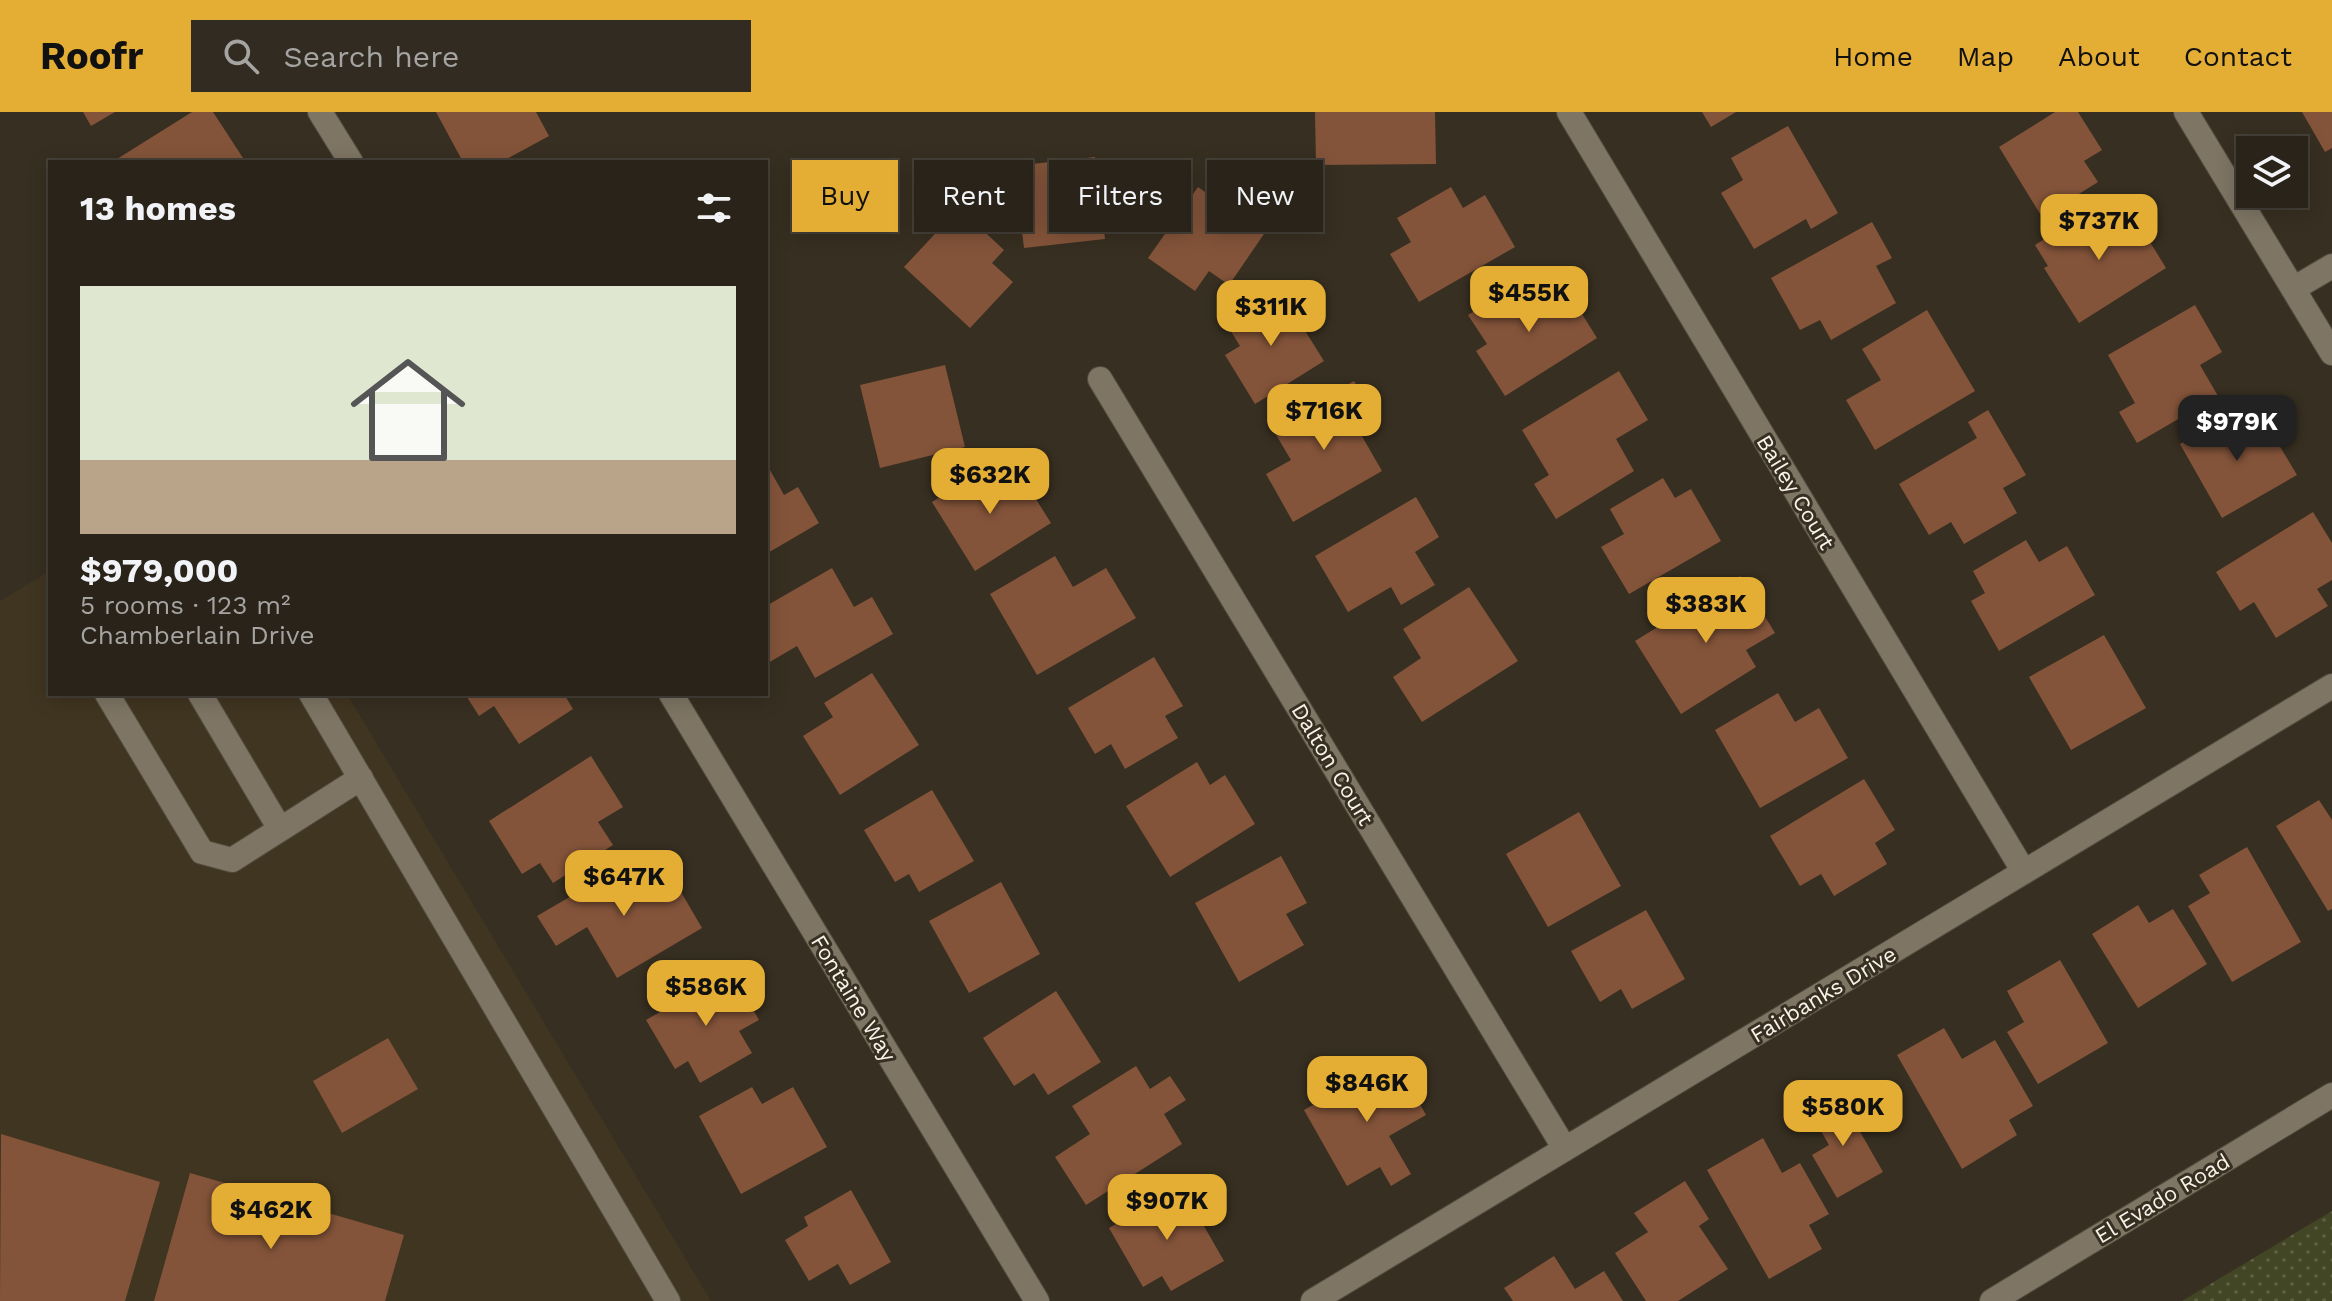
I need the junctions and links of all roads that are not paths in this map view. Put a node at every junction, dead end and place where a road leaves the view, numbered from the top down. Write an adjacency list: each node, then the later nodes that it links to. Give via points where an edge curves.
1 (320, 112): 4 (street)
2 (1569, 112): 16 (street, Bailey Court)
3 (2186, 112): 6 (street)
4 (350, 160)
5 (2332, 266): 6 (street)
6 (2293, 289): 7 (street)
7 (2332, 353)
8 (1100, 379): 18 (street, Dalton Court)
9 (2332, 686): 16 (street, Fairbanks Drive)
10 (108, 696): 15 (street, via 202,852 232,860)
11 (201, 696): 15 (street)
12 (312, 696): 14 (street)
13 (672, 696): 20 (street, Fontaine Way)
14 (361, 778): 15 (street); 19 (street)
15 (280, 829)
16 (2024, 872): 18 (street, Fairbanks Drive)
17 (2332, 1095): 22 (street, El Evado Road)
18 (1565, 1149): 21 (street, Fairbanks Drive)
19 (668, 1301)
20 (1037, 1301)
21 (1313, 1301)
22 (1992, 1301)

